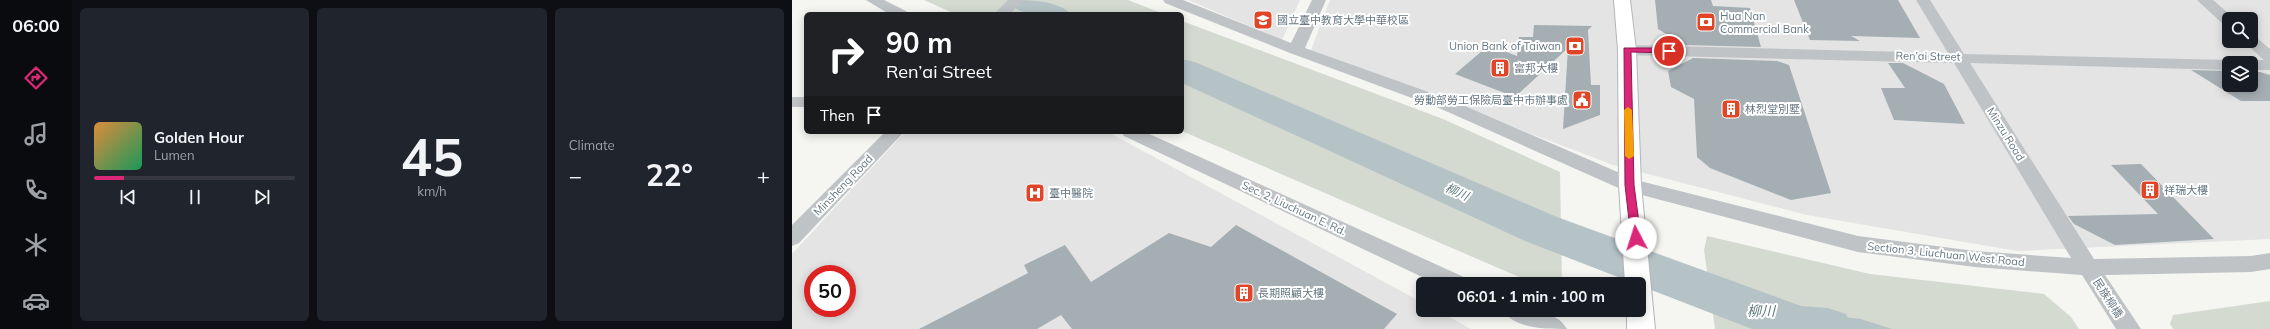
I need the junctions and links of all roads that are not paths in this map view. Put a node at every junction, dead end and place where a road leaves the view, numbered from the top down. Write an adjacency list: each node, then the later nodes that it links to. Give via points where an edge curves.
1 (873, 0): 8 (street)
2 (1016, 0): 9 (street)
3 (1170, 0): 12 (street, Section 3, Liuchuan West Road)
4 (1319, 0): 12 (street)
5 (1622, 0): 13 (main road)
6 (1924, 0): 14 (street, Minzu Road)
7 (2204, 0): 10 (street)
8 (897, 12)
9 (1004, 12)
10 (2222, 16)
11 (2258, 47): 15 (street)
12 (1296, 50): 23 (street, Section 3, Liuchuan West Road, via 1444,104)
13 (1627, 50): 14 (street, Ren’ai Street); 23 (main road)
14 (1958, 57): 16 (street, Ren’ai Street); 26 (street, Minzu Road)
15 (2270, 57)
16 (2222, 65)
17 (2258, 65): 18 (street)
18 (2270, 65)
19 (792, 102): 20 (street)
20 (804, 102)
21 (893, 134): 24 (street, Minsheng Road)
22 (1134, 134): 27 (street, Sec. 2, Liuchuan E. Rd.)
23 (1630, 185): 26 (street, Section 3, Liuchuan West Road, via 1858,244 1976,259); 28 (main road)
24 (792, 238)
25 (2270, 261): 26 (street, Section 3, Liuchuan West Road, via 2251,264)
26 (2088, 267): 30 (street, 民族柳橋)
27 (1443, 277)
28 (1638, 277)
29 (1529, 317): 31 (street)
30 (2123, 320)
31 (1555, 329)

